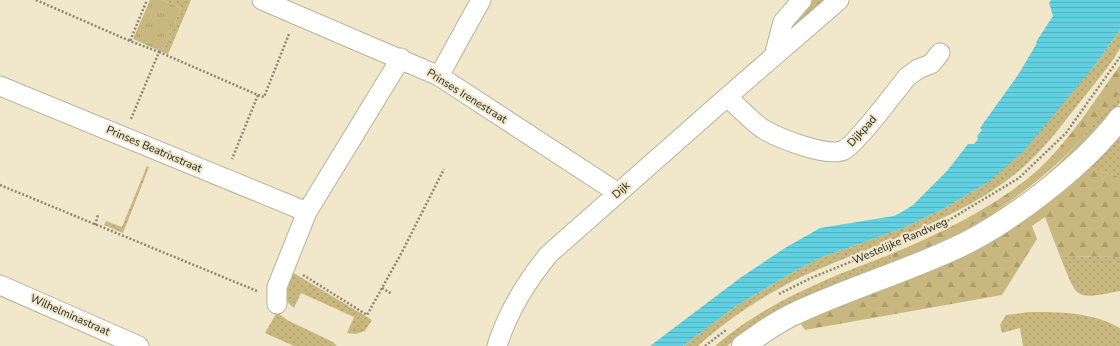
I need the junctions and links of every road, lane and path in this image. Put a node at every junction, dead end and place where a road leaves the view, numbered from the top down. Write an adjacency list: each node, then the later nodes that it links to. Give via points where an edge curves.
1 (36, 0): 8 (path)
2 (147, 0): 8 (path)
3 (262, 0): 7 (street, Prinses Irenestraat)
4 (481, 0): 14 (street)
5 (802, 0): 11 (street, via 782,22)
6 (839, 0): 11 (street, Dijk)
7 (297, 15): 13 (street, Prinses Irenestraat); 16 (path, via 264,97)
8 (130, 42): 9 (path)
9 (158, 52): 16 (path); 19 (path)
10 (940, 52): 17 (street, Dijkpad, via 931,64 907,77 851,145 838,152 809,148 764,129)
11 (774, 56): 17 (street, Dijk)
12 (1120, 57): 31 (path, Westelijke Randweg, via 1066,133 1019,178 939,226 811,278)
13 (401, 58): 14 (street, Prinses Irenestraat); 24 (street)
14 (438, 76): 23 (street, Prinses Irenestraat)
15 (0, 86): 19 (street, Prinses Beatrixstraat)
16 (258, 94): 21 (path)
17 (727, 97): 23 (street, Dijk)
18 (1120, 118): 37 (street, via 1103,140 1073,168 993,228 950,251 794,314)
19 (124, 136): 21 (street, Prinses Beatrixstraat)
20 (444, 169): 29 (path)
21 (224, 178): 24 (street, Prinses Beatrixstraat)
22 (0, 185): 26 (path)
23 (618, 193): 35 (street, Dijk, via 549,254 533,274 509,313)
24 (307, 212): 27 (street)
25 (98, 215): 26 (path)
26 (95, 225): 32 (path)
27 (287, 265): 29 (path, via 367,315); 32 (street, via 277,287)
28 (0, 285): 34 (street, Wilhelminastraat)
29 (382, 288): 30 (path)
30 (392, 294)
31 (777, 295)
32 (277, 300)
33 (729, 328): 36 (path)
34 (140, 346)
35 (497, 346)
36 (706, 346)
37 (743, 346)

